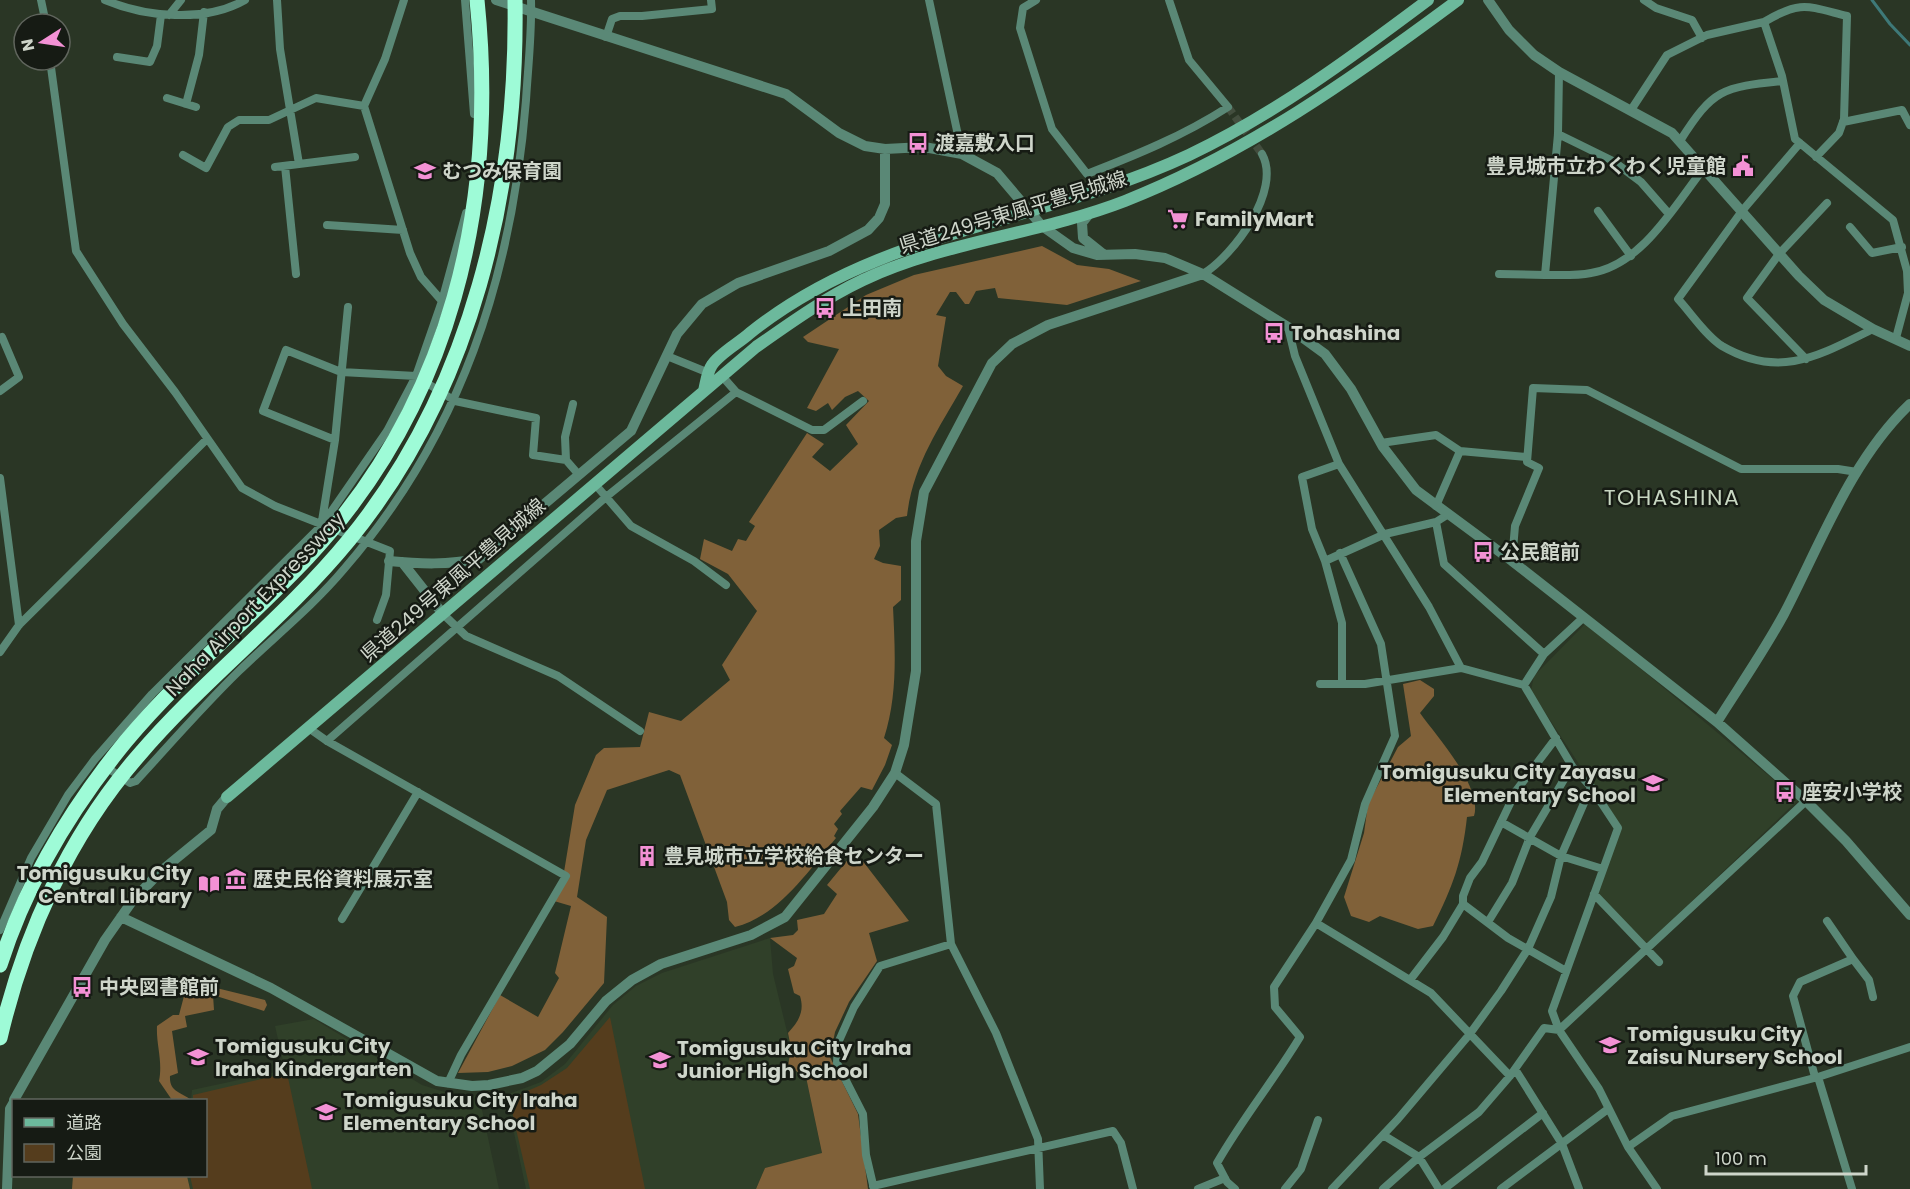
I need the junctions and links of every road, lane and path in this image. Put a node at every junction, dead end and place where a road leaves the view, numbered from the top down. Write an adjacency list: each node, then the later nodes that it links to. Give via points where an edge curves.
1 (105, 0): 18 (street)
2 (181, 0): 21 (street)
3 (245, 0): 20 (street)
4 (278, 0): 33 (street, via 280,49)
5 (404, 0): 31 (street, via 386,59)
6 (465, 0): 68 (street, via 476,160 471,194)
7 (477, 0): 154 (highway, Naha Airport Expressway, bridge, via 481,125 474,211 447,323 411,410 373,474 330,531 127,740 81,801 25,901)
8 (496, 0): 19 (street)
9 (515, 0): 160 (highway, Naha Airport Expressway, bridge, via 511,107 490,240 461,344 424,427 384,494 346,543 139,754 114,786 75,845 40,915)
10 (711, 0): 23 (street, via 712,9 620,16 612,19)
11 (929, 0): 41 (street)
12 (1036, 0): 13 (street, via 1023,8 1020,28 1052,129 1087,174 1195,128 1228,107 1189,60)
13 (1169, 0)
14 (1428, 0): 52 (main road, 県道249号東風平豊見城線, via 1289,100 1223,138 1125,182)
15 (1458, 0): 54 (main road, 県道249号東風平豊見城線, via 1344,83 1255,139 1158,187)
16 (1488, 0): 27 (street, via 1521,43)
17 (1644, 0): 24 (street, via 1692,20)
18 (127, 5): 21 (street)
19 (531, 6): 23 (street); 84 (street, via 522,145 505,247 485,322)
20 (204, 12): 21 (street); 30 (street, via 200,55)
21 (165, 15): 25 (street, via 150,62)
22 (1764, 22): 24 (street); 28 (street); 35 (street, via 1788,6 1803,5 1847,16)
23 (606, 37): 40 (street, via 786,94 839,133 865,146)
24 (1702, 38): 34 (street, via 1667,55)
25 (117, 57)
26 (52, 72): 88 (street, via 76,251 123,324)
27 (1559, 72): 34 (street); 37 (street)
28 (1783, 81): 38 (street, via 1744,85 1712,97); 39 (street, via 1795,139)
29 (167, 98): 30 (street)
30 (186, 104): 32 (street)
31 (364, 106): 33 (street, via 316,98); 59 (street)
32 (195, 107)
33 (291, 109): 43 (street, via 269,120 239,120 228,128 206,168); 46 (street)
34 (1632, 110): 38 (street)
35 (1843, 122): 36 (street, via 1902,110); 45 (street, via 1839,133)
36 (1910, 125)
37 (1558, 134): 55 (street, via 1622,168 1641,182); 67 (street)
38 (1680, 141): 49 (street)
39 (1800, 144): 45 (street); 53 (street)
40 (885, 149): 41 (street, via 924,147); 75 (street, via 885,204 868,230 829,250 738,283 702,304 677,334)
41 (962, 154): 52 (street, via 997,173)
42 (1262, 154): 65 (street, via 1269,171 1267,183 1249,226 1227,256)
43 (183, 155)
44 (355, 157): 46 (street)
45 (1816, 157): 60 (street, via 1893,220)
46 (299, 164): 47 (street)
47 (285, 166): 48 (street); 64 (street)
48 (275, 167)
49 (1704, 168): 53 (street); 55 (street)
50 (1827, 203): 61 (street)
51 (1598, 211): 63 (street)
52 (1030, 212): 57 (street); 78 (main road, 県道249号東風平豊見城線, via 913,246 834,278 757,328 712,365)
53 (1742, 212): 61 (street); 76 (street, via 1678,299 1721,345 1773,362)
54 (1090, 213): 57 (main road, 県道249号東風平豊見城線); 62 (street, via 1082,223 1083,238)
55 (1670, 214): 63 (street)
56 (327, 225): 59 (street)
57 (1042, 226): 62 (street, via 1073,248); 80 (main road, 県道249号東風平豊見城線, via 865,279 800,316)
58 (1850, 227): 60 (street, via 1872,252)
59 (403, 230): 68 (street, via 421,277)
60 (1902, 247): 73 (street, via 1908,293)
61 (1779, 254): 71 (street, via 1824,300); 76 (street, via 1747,298)
62 (1107, 256): 65 (street, via 1150,255)
63 (1631, 256): 67 (street, via 1593,273)
64 (296, 274)
65 (1203, 274): 70 (street); 131 (street, via 1048,325 1012,344 992,363 924,492 916,541 916,671 904,745)
66 (1499, 274): 67 (street)
67 (1545, 275)
68 (442, 301): 79 (street)
69 (348, 307): 77 (street)
70 (1288, 327): 90 (street, via 1325,354 1351,389); 94 (street, via 1295,356)
71 (1873, 329): 73 (street); 76 (street)
72 (3, 337): 81 (street, via 19,377)
73 (1896, 338): 74 (street)
74 (1910, 346)
75 (667, 356): 78 (street); 96 (street, via 631,431)
76 (1806, 359)
77 (341, 372): 79 (street); 89 (street); 89 (street, via 286,350 263,411)
78 (709, 373): 82 (main road, 県道249号東風平豊見城線)
79 (416, 376): 84 (street); 103 (street, via 387,431)
80 (722, 376): 82 (main road, 県道249号東風平豊見城線); 83 (street)
81 (0, 391)
82 (704, 391): 98 (main road, 県道249号東風平豊見城線)
83 (736, 392): 85 (street, via 812,430 824,430); 99 (street)
84 (455, 401): 93 (street, via 536,418 533,455); 105 (street, via 420,467)
85 (863, 401)
86 (573, 404): 93 (street)
87 (1910, 404): 95 (street, via 1887,426)
88 (207, 439): 103 (street, via 242,488); 115 (street)
89 (334, 440): 103 (street)
90 (1381, 443): 91 (street, via 1436,435); 100 (street, via 1416,490)
91 (1460, 451): 92 (street); 100 (street)
92 (1527, 457): 95 (street, via 1533,388 1587,390 1741,469 1838,468); 109 (street, via 1527,462 1539,468 1515,526)
93 (566, 459): 96 (street)
94 (1339, 464): 104 (street); 108 (street, via 1302,477 1312,529)
95 (1857, 472): 124 (street, via 1782,616)
96 (579, 475): 110 (street, via 479,559 455,564)
97 (0, 478): 115 (street)
98 (594, 483): 99 (street); 112 (main road, 県道249号東風平豊見城線)
99 (606, 497): 111 (street, via 631,526 694,561); 116 (street)
100 (1436, 506): 101 (street)
101 (1447, 515): 102 (street); 109 (street)
102 (1436, 522): 104 (street); 118 (street, via 1443,564)
103 (321, 525): 105 (street); 129 (street, via 152,694)
104 (1385, 534): 106 (street); 119 (street)
105 (368, 541): 107 (street, via 390,551); 129 (street, via 136,781 130,783)
106 (1340, 553): 108 (street); 120 (street, via 1381,644)
107 (389, 561): 110 (street); 114 (street, via 386,595)
108 (1325, 561): 122 (street, via 1342,623)
109 (1512, 561): 113 (street)
110 (402, 562): 112 (street)
111 (726, 585)
112 (443, 614): 116 (street); 125 (main road, 県道249号東風平豊見城線)
113 (1584, 617): 118 (street); 124 (street)
114 (377, 620)
115 (19, 625): 117 (street)
116 (457, 628): 126 (street, via 466,636 558,676); 128 (street)
117 (0, 652)
118 (1544, 654): 123 (street)
119 (1461, 668): 120 (street); 123 (street)
120 (1386, 681): 122 (street); 147 (street, via 1395,736 1365,804 1351,860)
121 (1320, 684): 122 (street)
122 (1342, 684)
123 (1524, 685): 127 (street)
124 (1716, 722): 135 (street)
125 (310, 729): 128 (street); 134 (main road, 県道249号東風平豊見城線)
126 (640, 730)
127 (1556, 738): 130 (street); 136 (street, via 1516,791)
128 (327, 741): 133 (street)
129 (95, 759): 148 (street, via 68,795 31,858)
130 (1572, 766): 132 (street); 137 (street)
131 (895, 773): 149 (street, via 936,804); 164 (street, via 873,807 785,917 751,936 661,964 632,980 606,1001 570,1044 537,1071 489,1085)
132 (1590, 787): 138 (street); 139 (street, via 1618,828)
133 (418, 792): 144 (street); 164 (street, via 566,876 460,1055)
134 (227, 797): 143 (street, via 217,809 211,830 161,871)
135 (1806, 801): 142 (street); 150 (street)
136 (1502, 822): 137 (street); 141 (street, via 1470,878)
137 (1530, 837): 138 (street); 146 (street, via 1512,883)
138 (1561, 856): 139 (street); 151 (street, via 1551,897)
139 (1603, 869): 140 (street)
140 (1594, 894): 150 (street); 155 (street)
141 (1463, 904): 146 (street); 156 (street)
142 (1910, 915)
143 (121, 917): 164 (street, via 271,988 413,1070); 165 (street)
144 (342, 919)
145 (1827, 921): 152 (street)
146 (1488, 922): 151 (street)
147 (1316, 923): 156 (street); 174 (street, via 1274,987 1275,1006 1300,1037 1217,1163)
148 (0, 930)
149 (951, 944): 172 (street, via 996,1033); 175 (street, via 880,966 838,1042 837,1063 863,1114)
150 (1647, 948): 153 (street); 158 (street)
151 (1528, 949): 155 (street); 159 (street)
152 (1853, 959): 157 (street, via 1869,980); 163 (street, via 1800,982 1795,988 1793,996)
153 (1659, 962)
154 (0, 965)
155 (1566, 971): 158 (street, via 1552,1011)
156 (1410, 980): 159 (street, via 1431,993)
157 (1873, 997)
158 (1559, 1030): 162 (street, via 1545,1028); 166 (street)
159 (1468, 1035): 162 (street); 169 (street)
160 (0, 1038)
161 (1910, 1047): 163 (street)
162 (1513, 1072): 167 (street); 173 (street, via 1479,1112)
163 (1816, 1077): 171 (street, via 1672,1116); 189 (street)
164 (448, 1083)
165 (9, 1103): 176 (street)
166 (1608, 1108): 170 (street); 171 (street)
167 (1543, 1113): 170 (street); 185 (street)
168 (1318, 1120): 181 (street, via 1300,1168)
169 (1383, 1135): 173 (street); 182 (street)
170 (1562, 1144): 186 (street); 187 (street)
171 (1628, 1147): 188 (street)
172 (1039, 1148): 175 (street); 177 (street); 178 (street, via 1113,1131 1121,1143)
173 (1419, 1157): 183 (street); 184 (street)
174 (1225, 1178): 179 (street); 180 (street)
175 (873, 1187)
176 (7, 1189)
177 (1040, 1189)
178 (1132, 1189)
179 (1198, 1189)
180 (1236, 1189)
181 (1285, 1189)
182 (1332, 1189)
183 (1383, 1189)
184 (1439, 1189)
185 (1444, 1189)
186 (1501, 1189)
187 (1579, 1189)
188 (1657, 1189)
189 (1852, 1189)

